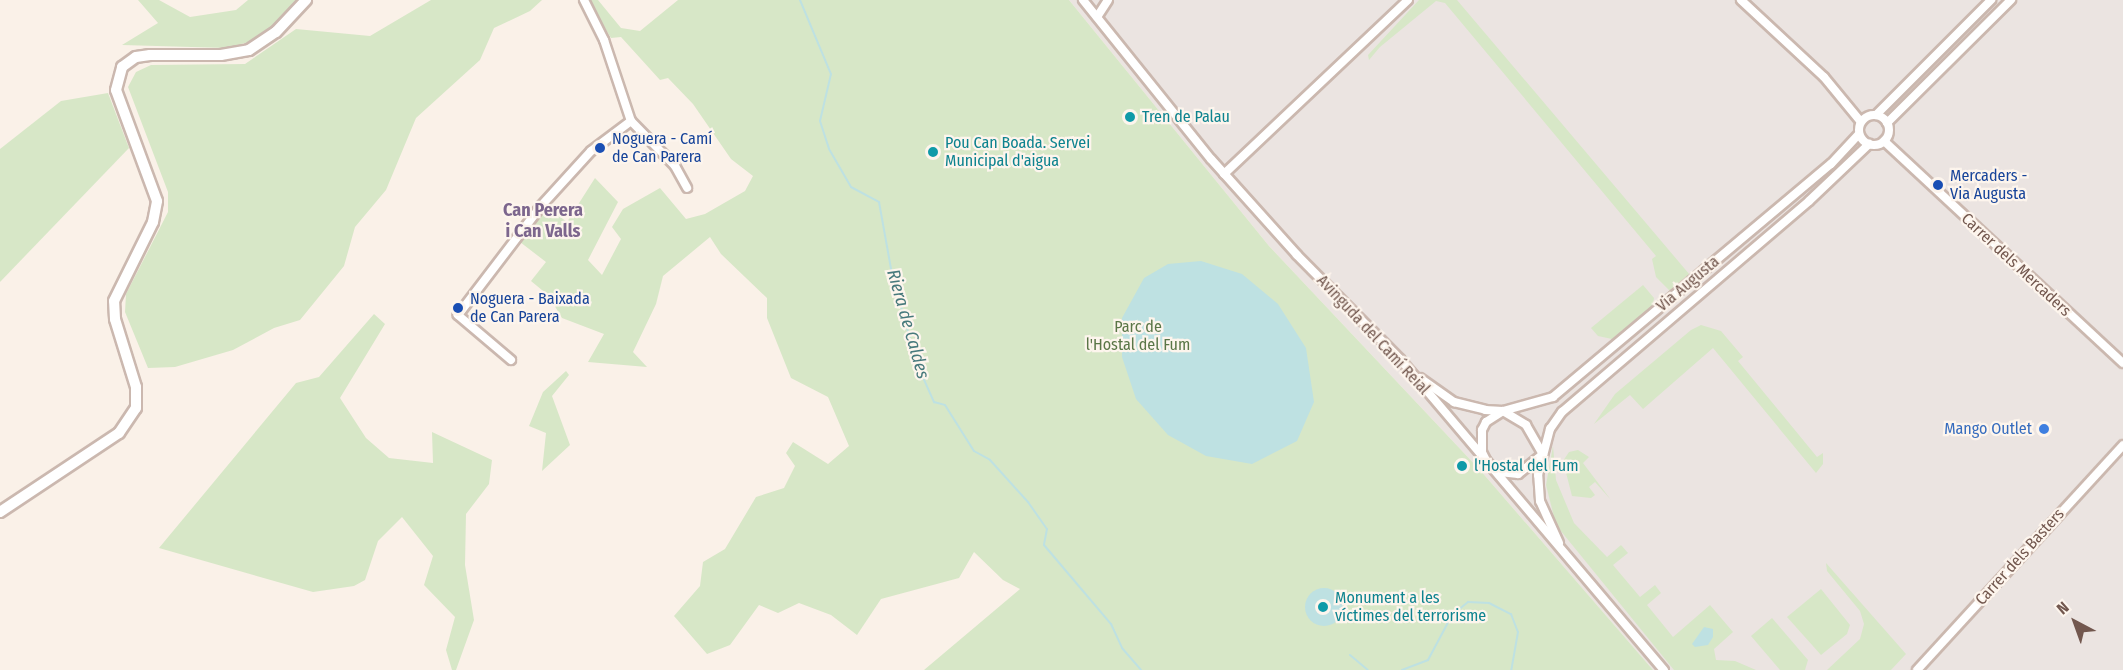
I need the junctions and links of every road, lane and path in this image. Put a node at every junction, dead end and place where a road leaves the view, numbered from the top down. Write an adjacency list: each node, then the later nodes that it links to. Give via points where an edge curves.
1 (306, 0): 26 (main road, via 276,32 249,50 221,55 150,55 136,57 122,67 116,90 158,201 153,222 114,301 115,319 136,387 136,408 119,433)
2 (584, 0): 11 (street, via 604,40)
3 (1083, 0): 9 (street, Avinguda del Camí Reial)
4 (1108, 0): 9 (street)
5 (1408, 0): 17 (street)
6 (1741, 0): 12 (street, via 1824,77)
7 (1991, 0): 10 (street)
8 (2011, 0): 13 (street)
9 (1097, 18): 17 (street, Avinguda del Camí Reial)
10 (1876, 115): 12 (street); 13 (street)
11 (631, 121): 18 (street, via 675,166); 20 (street, via 591,151 548,198 458,315)
12 (1861, 122): 14 (street)
13 (1887, 123): 15 (street)
14 (1859, 135): 16 (street); 22 (street, Via Augusta, via 1831,164 1570,385 1553,397)
15 (1884, 141): 16 (street); 21 (street, Carrer dels Mercaders)
16 (1869, 144): 24 (street, Via Augusta, via 1809,201 1562,412 1550,429)
17 (1224, 174): 19 (street, Avinguda del Camí Reial)
18 (687, 188)
19 (1400, 359): 22 (street, Via Augusta, via 1454,402); 25 (street, Avinguda del Camí Reial)
20 (511, 360)
21 (2123, 363)
22 (1503, 411): 24 (street, Via Augusta, via 1526,425); 25 (street, Via Augusta, via 1486,422 1482,430 1482,452)
23 (2123, 445): 29 (street, Carrer dels Basters)
24 (1543, 454): 25 (street, via 1518,474 1499,472); 27 (street, Via Augusta, via 1538,475 1540,501)
25 (1489, 466): 27 (street, Avinguda del Camí Reial)
26 (0, 512)
27 (1565, 555): 28 (street, Avinguda del Camí Reial)
28 (1664, 670)
29 (1917, 670)

